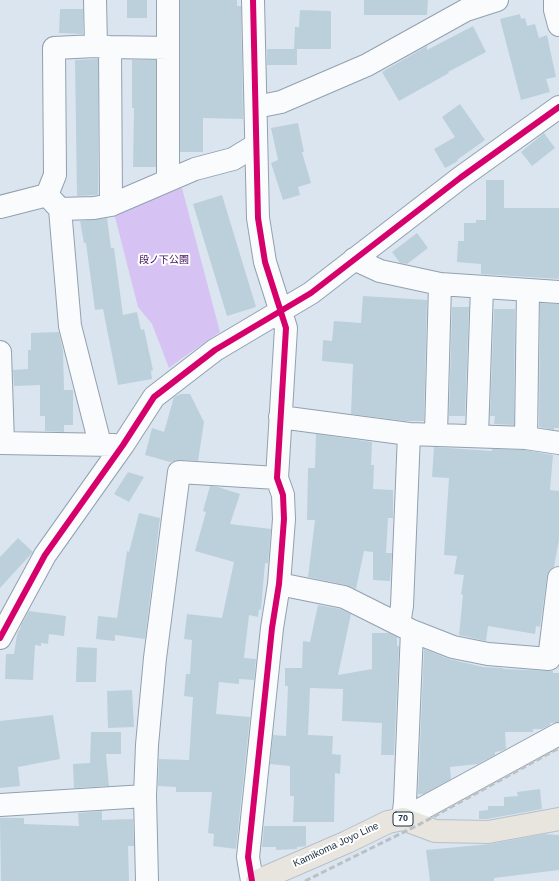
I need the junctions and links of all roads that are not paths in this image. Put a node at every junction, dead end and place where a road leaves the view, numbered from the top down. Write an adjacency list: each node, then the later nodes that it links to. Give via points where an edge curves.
1 (95, 0): 7 (street)
2 (168, 0): 8 (street)
3 (253, 0): 9 (street)
4 (497, 0): 9 (street, via 466,10 367,65 281,102)
5 (555, 0): 6 (street)
6 (559, 25)
7 (103, 47): 8 (street); 13 (street, via 54,48); 14 (street)
8 (168, 48): 12 (street)
9 (256, 107): 11 (street)
10 (559, 107): 16 (street)
11 (256, 145): 12 (street, via 233,159 195,169); 21 (street, via 258,218 265,262)
12 (168, 180): 14 (street)
13 (53, 202): 14 (street, via 94,208); 15 (street); 30 (street, via 70,326)
14 (111, 205)
15 (0, 207)
16 (354, 259): 17 (street, via 380,270); 21 (street, via 311,293)
17 (440, 284): 18 (street); 25 (street)
18 (482, 287): 19 (street); 26 (street)
19 (528, 291): 20 (street); 27 (street)
20 (559, 292)
21 (281, 310): 23 (street, via 286,328); 31 (street, via 215,350 154,397)
22 (0, 352): 28 (street)
23 (280, 417): 24 (street); 32 (street)
24 (409, 434): 25 (street); 35 (street, via 402,606)
25 (436, 434): 26 (street)
26 (477, 436): 27 (street)
27 (526, 438): 29 (street)
28 (2, 443): 30 (street)
29 (559, 443)
30 (100, 444): 31 (street)
31 (123, 445): 36 (street, via 45,555)
32 (277, 478): 34 (street, via 284,503); 39 (street, via 179,472 155,658)
33 (559, 578): 37 (street)
34 (279, 584): 35 (street, via 344,597); 44 (street, via 271,635 248,857)
35 (406, 628): 37 (street, via 454,646 488,654); 42 (street)
36 (0, 638)
37 (554, 660)
38 (559, 734): 42 (street)
39 (145, 796): 40 (street); 43 (street)
40 (0, 805)
41 (559, 819): 42 (main road, 70, via 488,832 435,831)
42 (403, 820): 45 (main road, Kamikoma Joyo Line / 70, via 388,822)
43 (147, 881)
44 (252, 881)
45 (257, 881)

